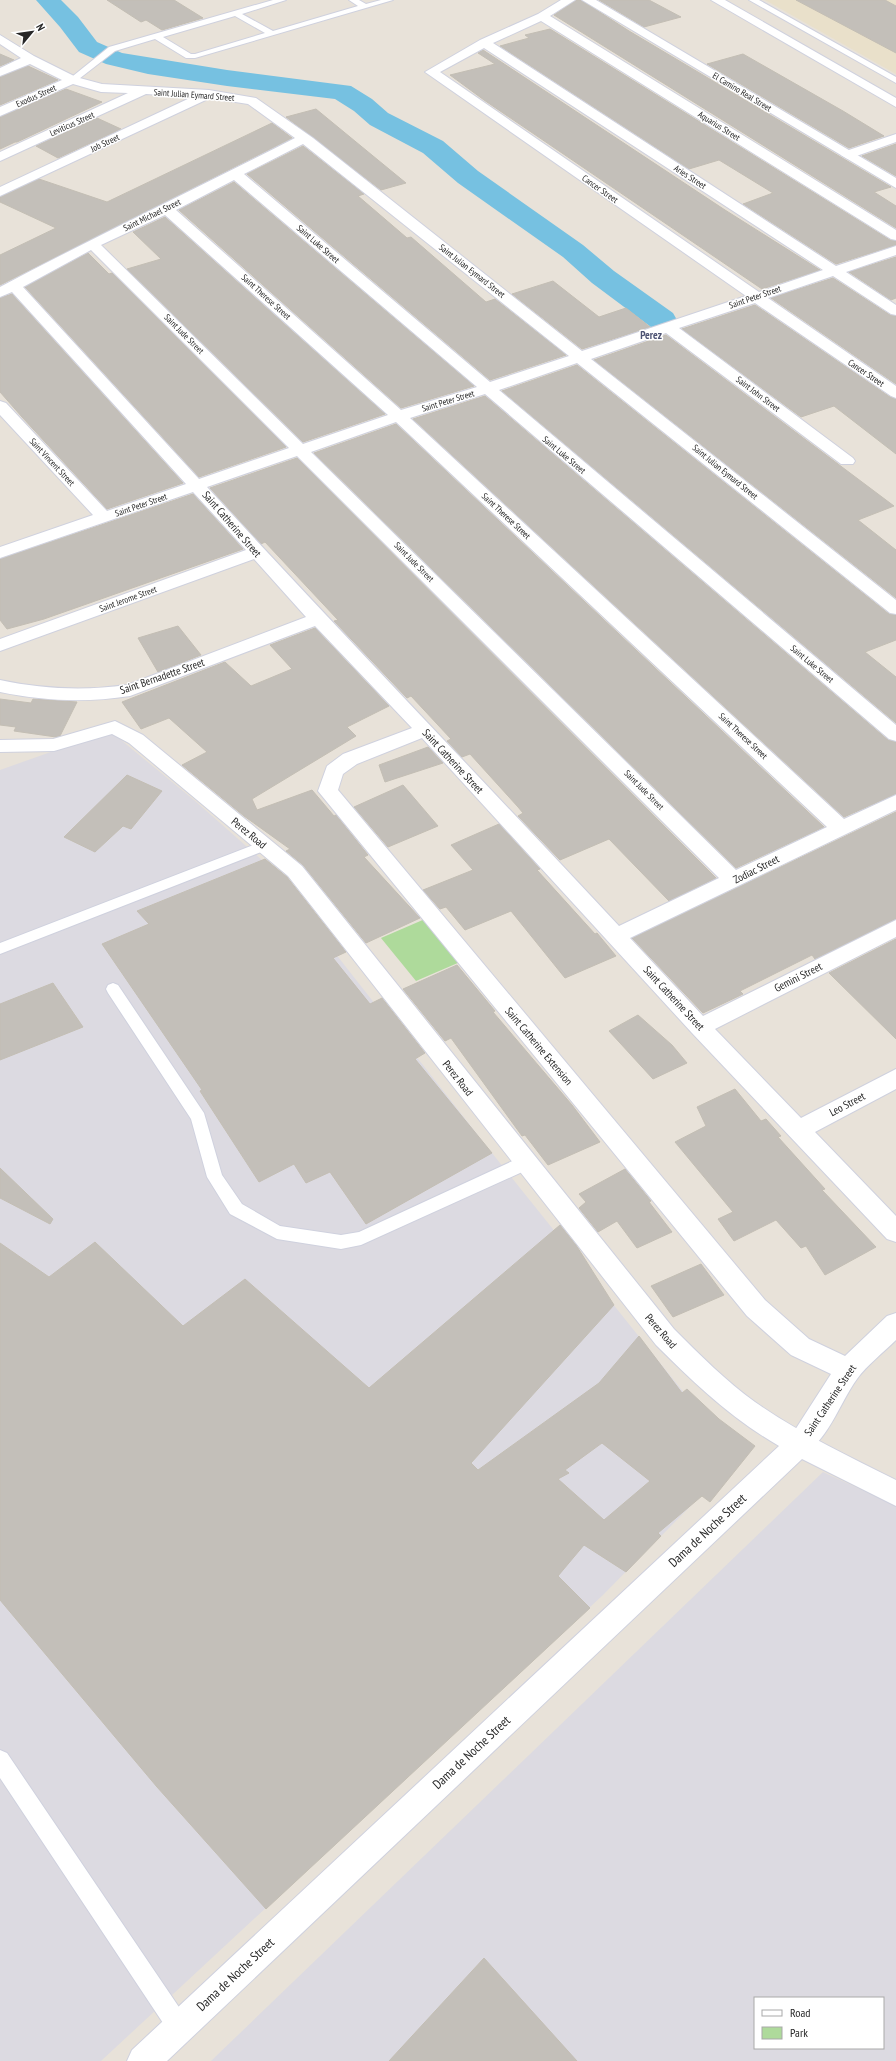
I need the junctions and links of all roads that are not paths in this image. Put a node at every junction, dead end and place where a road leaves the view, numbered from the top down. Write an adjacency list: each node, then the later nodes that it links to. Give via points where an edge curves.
1 (252, 0): 9 (lane)
2 (282, 0): 9 (lane)
3 (353, 0): 10 (lane)
4 (389, 0): 10 (lane)
5 (569, 0): 12 (street, Cancer Street)
6 (588, 0): 27 (street, El Camino Real Street)
7 (717, 0): 23 (street)
8 (753, 0): 20 (lane)
9 (262, 6): 11 (lane)
10 (365, 7): 13 (lane)
11 (235, 13): 13 (lane); 14 (lane)
12 (542, 16): 16 (street, Cancer Street); 33 (street, Aquarius Street)
13 (272, 34): 14 (lane, via 196,56 189,56)
14 (156, 36): 19 (lane, via 112,49)
15 (0, 39): 17 (street, Saint Julian Eymard Street)
16 (484, 43): 36 (street, Aries Street); 38 (street, Cancer Street, via 431,72)
17 (30, 59): 18 (street); 19 (street, Saint Julian Eymard Street)
18 (0, 72)
19 (72, 80): 21 (street, Saint Julian Eymard Street, via 101,88); 24 (street, Exodus Street)
20 (896, 80)
21 (144, 91): 22 (street, Saint Julian Eymard Street); 28 (street, Leviticus Street)
22 (209, 94): 25 (street, Saint Julian Eymard Street, via 252,101); 31 (street, Job Street)
23 (896, 103)
24 (0, 112)
25 (304, 138): 29 (street, Saint Michael Street); 41 (street, Saint Julian Eymard Street)
26 (896, 138): 27 (street)
27 (848, 155): 30 (street, El Camino Real Street)
28 (0, 157)
29 (234, 173): 32 (street, Saint Michael Street); 42 (street, Saint Luke Street)
30 (896, 184)
31 (0, 192)
32 (167, 208): 34 (street, Saint Michael Street); 45 (street, Saint Therese Street)
33 (896, 236)
34 (92, 244): 37 (street, Saint Michael Street); 46 (street, Saint Jude Street)
35 (896, 250): 36 (street, Saint Peter Street)
36 (833, 270): 38 (street, Saint Peter Street); 39 (street, Aries Street)
37 (7, 289): 48 (street, Saint Catherine Street)
38 (756, 296): 40 (street, Saint Peter Street); 43 (street, Cancer Street)
39 (896, 311)
40 (668, 327): 41 (street, Saint Peter Street); 47 (street, Saint John Street)
41 (580, 356): 42 (street, Saint Peter Street); 52 (street, Saint Julian Eymard Street)
42 (486, 389): 45 (street, Saint Peter Street); 57 (street, Saint Luke Street)
43 (896, 393)
44 (0, 406): 49 (street, Saint Vincent Street)
45 (399, 416): 46 (street, Saint Peter Street); 60 (street, Saint Therese Street)
46 (302, 450): 48 (street, Saint Peter Street); 62 (street, Saint Jude Street)
47 (847, 461)
48 (197, 485): 49 (street, Saint Peter Street); 50 (street, Saint Catherine Street)
49 (104, 517): 51 (street, Saint Peter Street)
50 (256, 552): 53 (street, Saint Catherine Street); 54 (street, Saint Jerome Street)
51 (0, 553)
52 (896, 609)
53 (318, 618): 55 (street, Saint Bernadette Street, via 130,690 105,695 54,696); 56 (street, Saint Catherine Street)
54 (0, 645)
55 (0, 686)
56 (425, 730): 64 (street, Saint Catherine Street); 73 (street, Saint Catherine Extension, via 350,759 334,771 328,791 756,1308 800,1347)
57 (896, 735)
58 (0, 746): 61 (street, Perez Road, via 54,745 114,727 136,739)
59 (896, 802): 60 (street, Zodiac Street)
60 (840, 827): 62 (street, Zodiac Street)
61 (264, 846): 65 (lane); 70 (street, Perez Road, via 295,871)
62 (734, 880): 64 (street, Zodiac Street)
63 (896, 928): 67 (street, Gemini Street)
64 (616, 936): 67 (street, Saint Catherine Street)
65 (0, 949)
66 (113, 989): 70 (lane, via 198,1117 215,1177 236,1209 277,1232 341,1242 361,1238)
67 (700, 1027): 69 (street, Saint Catherine Street)
68 (896, 1078): 69 (street, Leo Street)
69 (799, 1130): 71 (street, Saint Catherine Street)
70 (525, 1163): 74 (street, Perez Road, via 665,1337 705,1377 747,1411)
71 (896, 1232)
72 (896, 1324): 73 (street, Saint Catherine Street)
73 (848, 1370): 74 (street, Saint Catherine Street, via 810,1432)
74 (799, 1444): 75 (street, Perez Road); 77 (street, Dama de Noche Street)
75 (896, 1494)
76 (0, 1760): 77 (lane)
77 (179, 2027): 78 (street, Dama de Noche Street)
78 (143, 2061)

